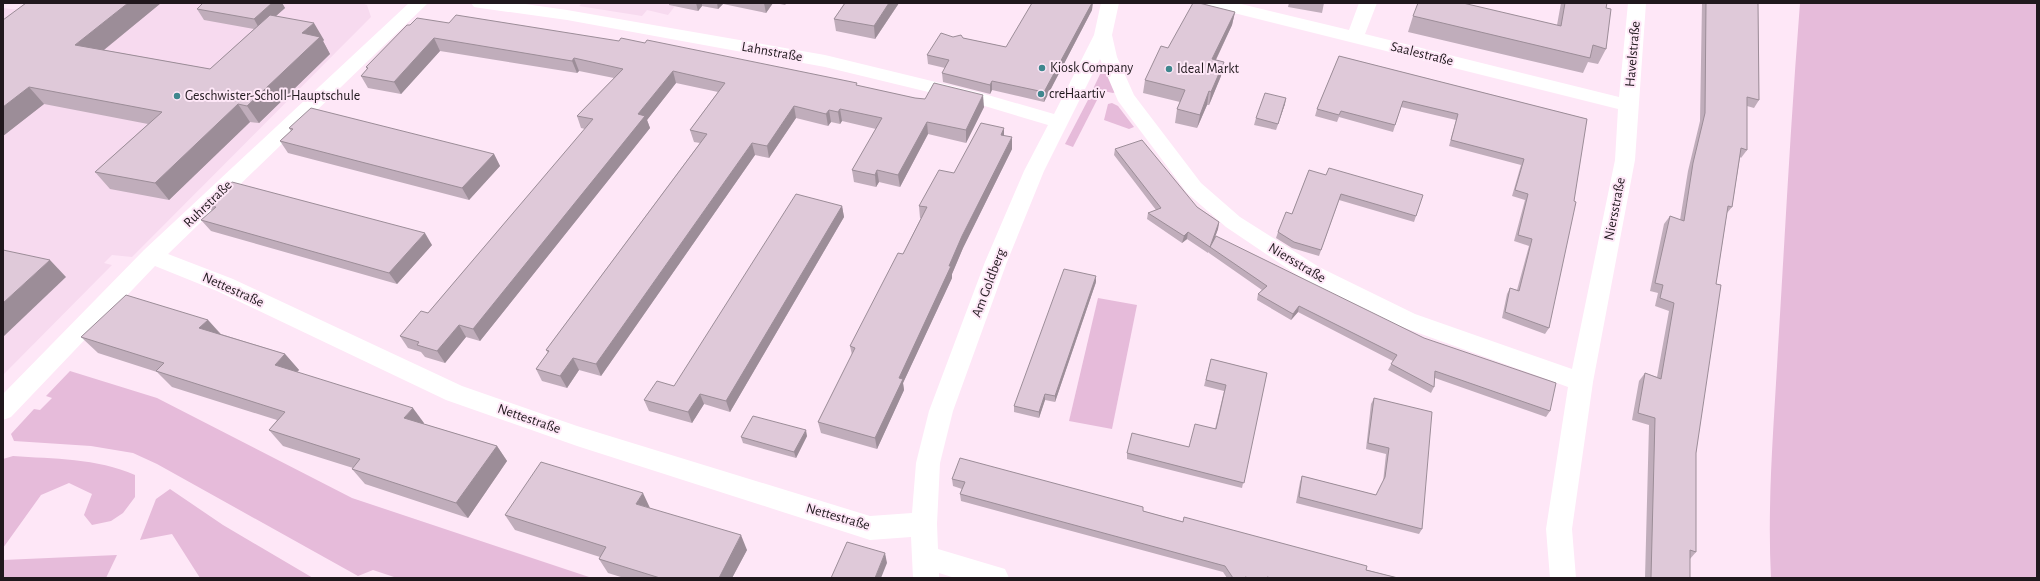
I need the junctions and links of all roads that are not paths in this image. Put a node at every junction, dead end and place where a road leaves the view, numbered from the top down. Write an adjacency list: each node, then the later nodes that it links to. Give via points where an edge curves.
1 (419, 3): 11 (street, Ruhrstraße)
2 (480, 3): 10 (street, Lahnstraße, via 566,15 825,61 981,99)
3 (1110, 3): 7 (street, Am Goldberg)
4 (1216, 3): 8 (street, Saalestraße)
5 (1368, 3): 8 (street)
6 (1637, 3): 9 (street, Havelstraße)
7 (1103, 35): 10 (street, Am Goldberg); 12 (street, Niersstraße, via 1115,76 1134,110 1194,188 1233,222 1311,273 1408,320)
8 (1355, 38): 9 (street, Saalestraße)
9 (1628, 105): 12 (street, Niersstraße, via 1625,160)
10 (1060, 122): 14 (street, Am Goldberg, via 1034,171 996,262 943,403 928,463)
11 (152, 256): 13 (street, Ruhrstraße); 14 (street, Nettestraße, via 225,285 454,393 564,432 870,528)
12 (1581, 382): 17 (street, Niersstraße, via 1559,529)
13 (3, 410)
14 (924, 524): 15 (street, Am Goldberg)
15 (925, 567): 16 (street)
16 (996, 578)
17 (1563, 578)

